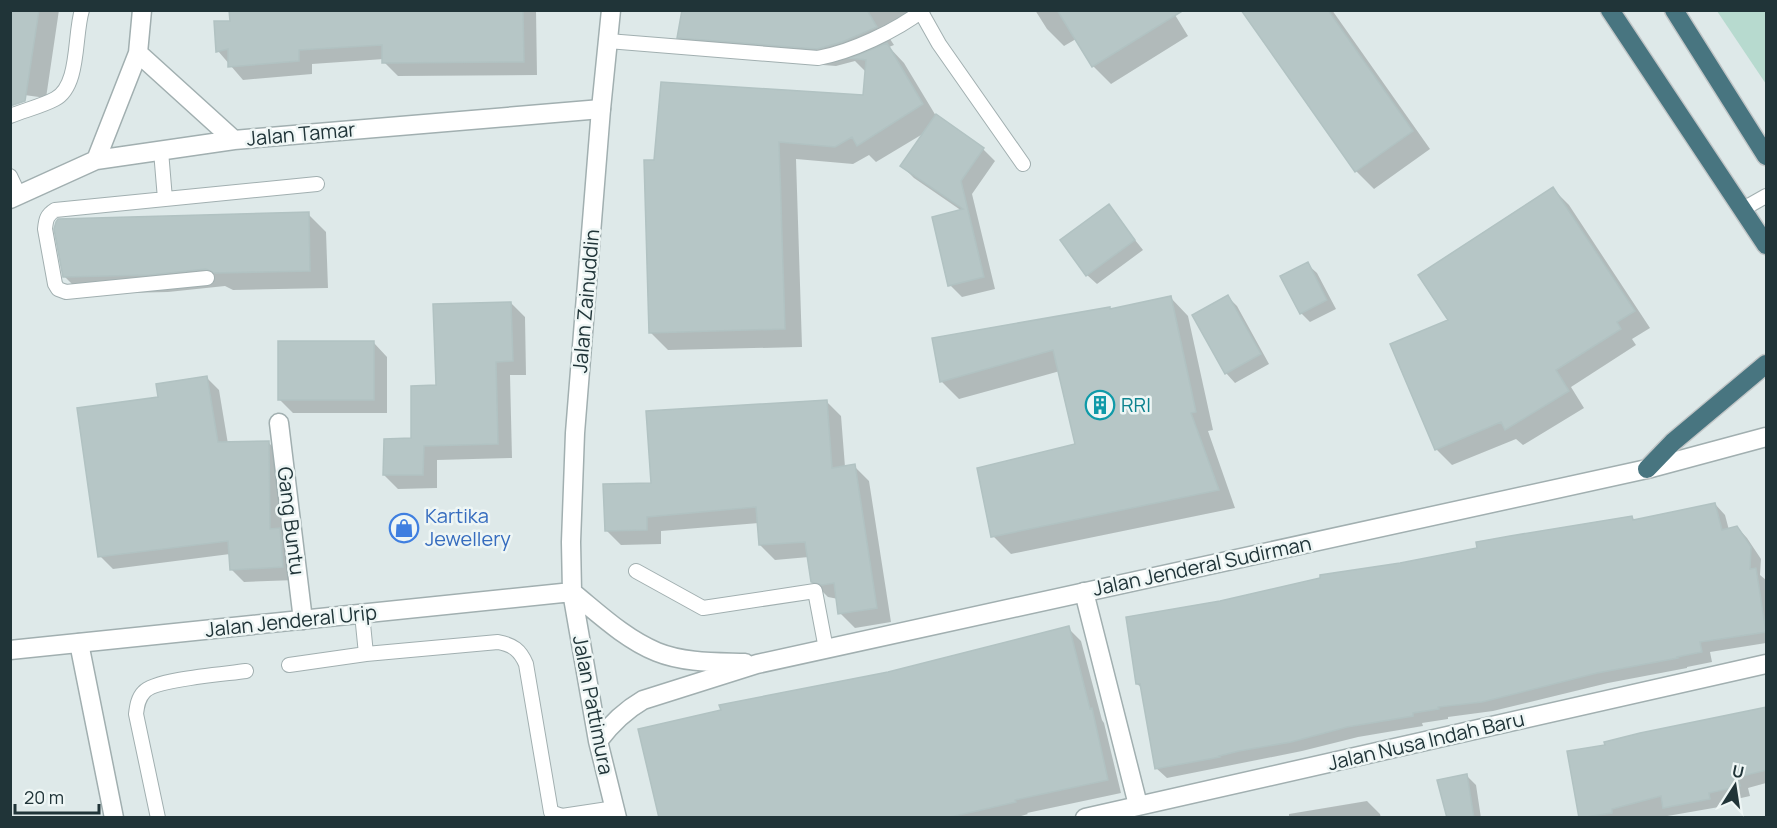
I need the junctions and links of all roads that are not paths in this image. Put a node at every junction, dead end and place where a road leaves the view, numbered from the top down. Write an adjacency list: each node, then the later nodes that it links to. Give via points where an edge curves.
1 (82, 10): 10 (lane, via 73,70 64,92 56,99)
2 (142, 10): 8 (street)
3 (611, 10): 7 (street, Jalan Zainuddin)
4 (1610, 10): 21 (highway)
5 (1674, 10): 13 (highway)
6 (922, 11): 7 (lane, via 847,51 818,58); 15 (lane, via 939,44)
7 (608, 41): 9 (street, Jalan Zainuddin)
8 (138, 53): 11 (street); 14 (street)
9 (601, 109): 11 (street, Jalan Tamar); 29 (street, Jalan Zainuddin, via 571,499)
10 (10, 116)
11 (234, 140): 12 (street, Jalan Tamar)
12 (161, 151): 14 (street, Jalan Tamar); 20 (lane)
13 (1767, 156)
14 (96, 160): 19 (street, Jalan Tamar)
15 (1023, 164)
16 (10, 176): 19 (lane)
17 (317, 184): 20 (lane)
18 (1767, 196): 21 (lane)
19 (15, 197)
20 (165, 199): 23 (lane, via 55,210 48,214 45,229 55,284 58,289 73,293)
21 (1743, 209): 22 (highway)
22 (1767, 245)
23 (207, 278)
24 (1767, 364): 27 (highway, via 1673,442)
25 (279, 423): 32 (street, Gang Buntu)
26 (1767, 437): 27 (street, Jalan Jenderal Sudirman)
27 (1647, 470): 30 (street, Jalan Jenderal Sudirman)
28 (636, 571): 34 (lane, via 703,608 815,591)
29 (572, 592): 31 (street, Jalan Jenderal Urip); 37 (street, Jalan Jenderal Sudirman, via 630,637 658,652 692,660); 41 (street, Jalan Pattimura)
30 (1084, 592): 34 (street, Jalan Jenderal Sudirman); 42 (street)
31 (362, 614): 32 (street, Jalan Jenderal Urip); 36 (lane)
32 (303, 620): 33 (street, Jalan Jenderal Urip)
33 (79, 644): 35 (street, Jalan Jenderal Urip); 44 (street)
34 (826, 649): 37 (street, Jalan Jenderal Sudirman)
35 (10, 650)
36 (366, 654): 39 (lane); 43 (lane, via 498,642 510,645 526,663 551,812 562,816)
37 (757, 664): 41 (street, Jalan Jenderal Sudirman, via 643,700 626,709)
38 (1767, 664): 42 (street, Jalan Nusa Indah Baru)
39 (289, 665)
40 (246, 671): 45 (lane, via 159,683 145,690 138,701 136,714)
41 (598, 741): 43 (street, Jalan Pattimura)
42 (1138, 805): 46 (street, Jalan Nusa Indah Baru)
43 (616, 813)
44 (114, 818)
45 (158, 818)
46 (1085, 818)

